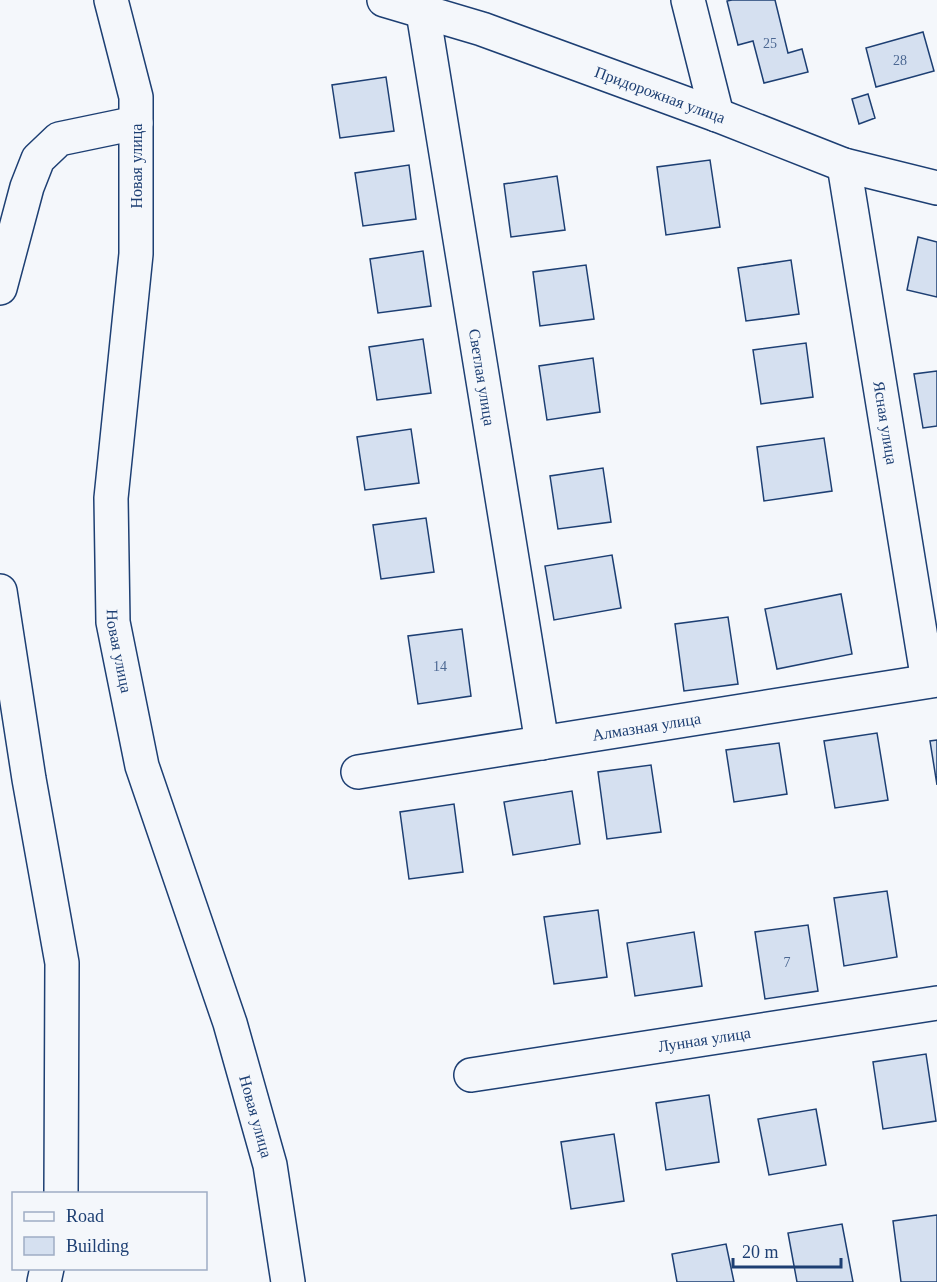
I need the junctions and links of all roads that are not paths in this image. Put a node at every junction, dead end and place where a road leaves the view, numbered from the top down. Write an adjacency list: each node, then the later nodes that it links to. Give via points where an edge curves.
1 (111, 0): 6 (street, Новая улица, via 136,97)
2 (384, 0): 4 (street, Придорожная улица)
3 (688, 0): 5 (street)
4 (423, 12): 5 (street, Придорожная улица, via 482,29); 12 (street, Светлая улица)
5 (717, 115): 7 (street, Придорожная улица)
6 (136, 123): 9 (street, via 59,139 38,159); 17 (street, Новая улица, via 136,254 111,498 113,622 142,766 230,1023 270,1165)
7 (844, 165): 8 (street, Придорожная улица); 11 (street, Ясная улица)
8 (937, 188)
9 (0, 288)
10 (0, 591): 16 (street, via 62,963)
11 (932, 680): 12 (street, Алмазная улица)
12 (543, 742): 13 (street, Алмазная улица)
13 (358, 772)
14 (937, 1003): 15 (street, Лунная улица)
15 (471, 1075)
16 (62, 1192)
17 (288, 1282)

